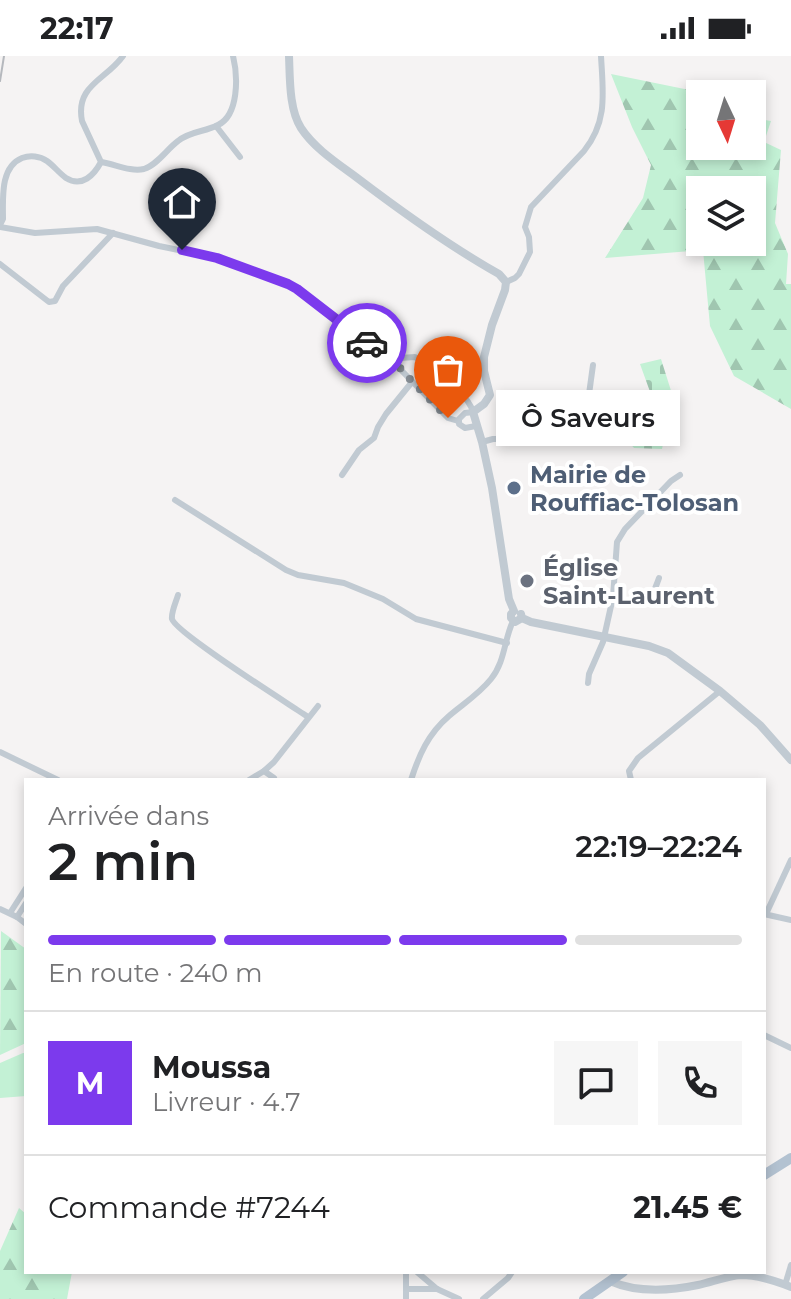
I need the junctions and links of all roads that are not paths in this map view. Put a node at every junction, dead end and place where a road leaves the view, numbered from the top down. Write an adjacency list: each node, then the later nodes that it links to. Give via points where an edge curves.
1 (123, 56): 7 (street, via 82,99 82,121)
2 (233, 56): 5 (street, via 233,108)
3 (289, 56): 12 (street, via 293,105 309,139 386,200)
4 (601, 56): 12 (street, via 600,125 578,158 531,207 525,227 530,252 519,274)
5 (216, 126): 6 (street); 7 (street, via 184,136 147,168)
6 (240, 157)
7 (101, 162): 8 (street, via 88,179 78,181 67,179 41,158 21,158 5,174)
8 (1, 210): 9 (street)
9 (1, 224): 10 (street, via 45,233 88,228)
10 (113, 233): 11 (street, via 55,301 49,302); 13 (street, via 205,254 277,279)
11 (0, 264)
12 (506, 282): 16 (street, via 484,357 490,395)
13 (397, 360): 15 (street); 16 (street, via 421,361 471,403)
14 (593, 365): 19 (street, via 583,438)
15 (412, 382): 17 (street, via 448,418); 20 (street)
16 (473, 412): 17 (street); 18 (street)
17 (458, 421): 18 (street, via 465,428)
18 (476, 426): 19 (street)
19 (482, 442): 26 (street, via 509,599 520,612)
20 (342, 475)
21 (680, 475): 25 (street, via 617,542)
22 (175, 500): 28 (street, via 286,570 344,583 416,619)
23 (659, 578): 25 (street, via 647,604)
24 (178, 595): 32 (street, via 173,623)
25 (613, 597): 27 (street)
26 (517, 620): 27 (street); 28 (street)
27 (604, 637): 29 (street); 30 (street, via 668,653)
28 (507, 643): 39 (street, via 488,682 429,738)
29 (588, 683)
30 (720, 691): 34 (street); 40 (street, via 638,758)
31 (318, 706): 32 (street)
32 (308, 717): 35 (street)
33 (0, 752): 36 (street)
34 (791, 760)
35 (264, 771): 37 (street); 38 (street)
36 (54, 778)
37 (252, 778)
38 (274, 778)
39 (412, 778)
40 (631, 778)
41 (791, 860): 45 (street)
42 (24, 892): 47 (street)
43 (24, 905): 47 (street)
44 (0, 909): 47 (street)
45 (766, 912)
46 (766, 914): 48 (street)
47 (14, 915): 49 (street)
48 (791, 920)
49 (24, 922)
50 (766, 1036): 51 (street)
51 (791, 1048)
52 (791, 1158): 53 (main road)
53 (766, 1174)
54 (791, 1265): 62 (street)
55 (406, 1274): 63 (street)
56 (419, 1274): 60 (street)
57 (511, 1274): 68 (street)
58 (620, 1274): 61 (main road)
59 (624, 1274): 65 (street)
60 (425, 1279): 63 (street); 64 (street)
61 (610, 1281): 65 (street); 69 (main road)
62 (788, 1286): 65 (street, via 741,1275)
63 (406, 1287): 64 (street); 66 (street)
64 (437, 1289): 67 (street)
65 (647, 1289)
66 (406, 1299)
67 (459, 1299)
68 (483, 1299)
69 (584, 1299)

